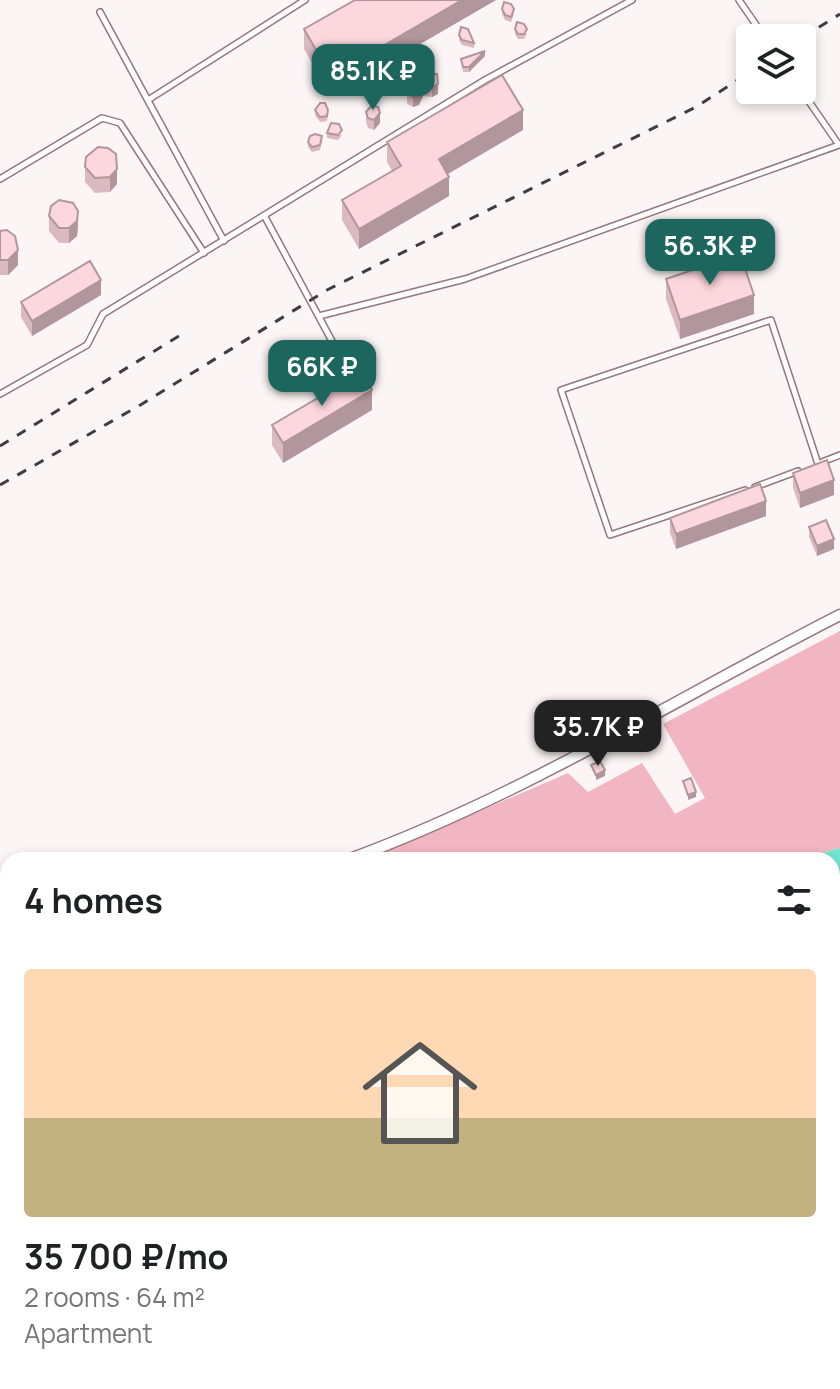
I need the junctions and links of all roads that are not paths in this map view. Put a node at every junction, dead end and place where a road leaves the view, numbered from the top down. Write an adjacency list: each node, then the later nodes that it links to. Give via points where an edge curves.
1 (305, 0): 6 (lane)
2 (632, 0): 10 (lane, via 485,80)
3 (739, 0): 5 (lane)
4 (100, 12): 6 (lane)
5 (755, 24)
6 (148, 100): 11 (lane)
7 (811, 104): 8 (lane)
8 (840, 145): 13 (lane, via 465,279)
9 (0, 179): 12 (lane, via 102,118 120,123)
10 (265, 217): 11 (lane); 13 (lane)
11 (224, 241): 12 (lane)
12 (204, 253): 15 (lane, via 103,314 87,345)
13 (319, 316): 14 (lane)
14 (353, 380)
15 (0, 394)
16 (840, 455): 17 (lane)
17 (818, 464): 17 (lane, via 610,535 561,390 771,320)
18 (840, 615): 19 (street, via 526,781)
19 (369, 852)

